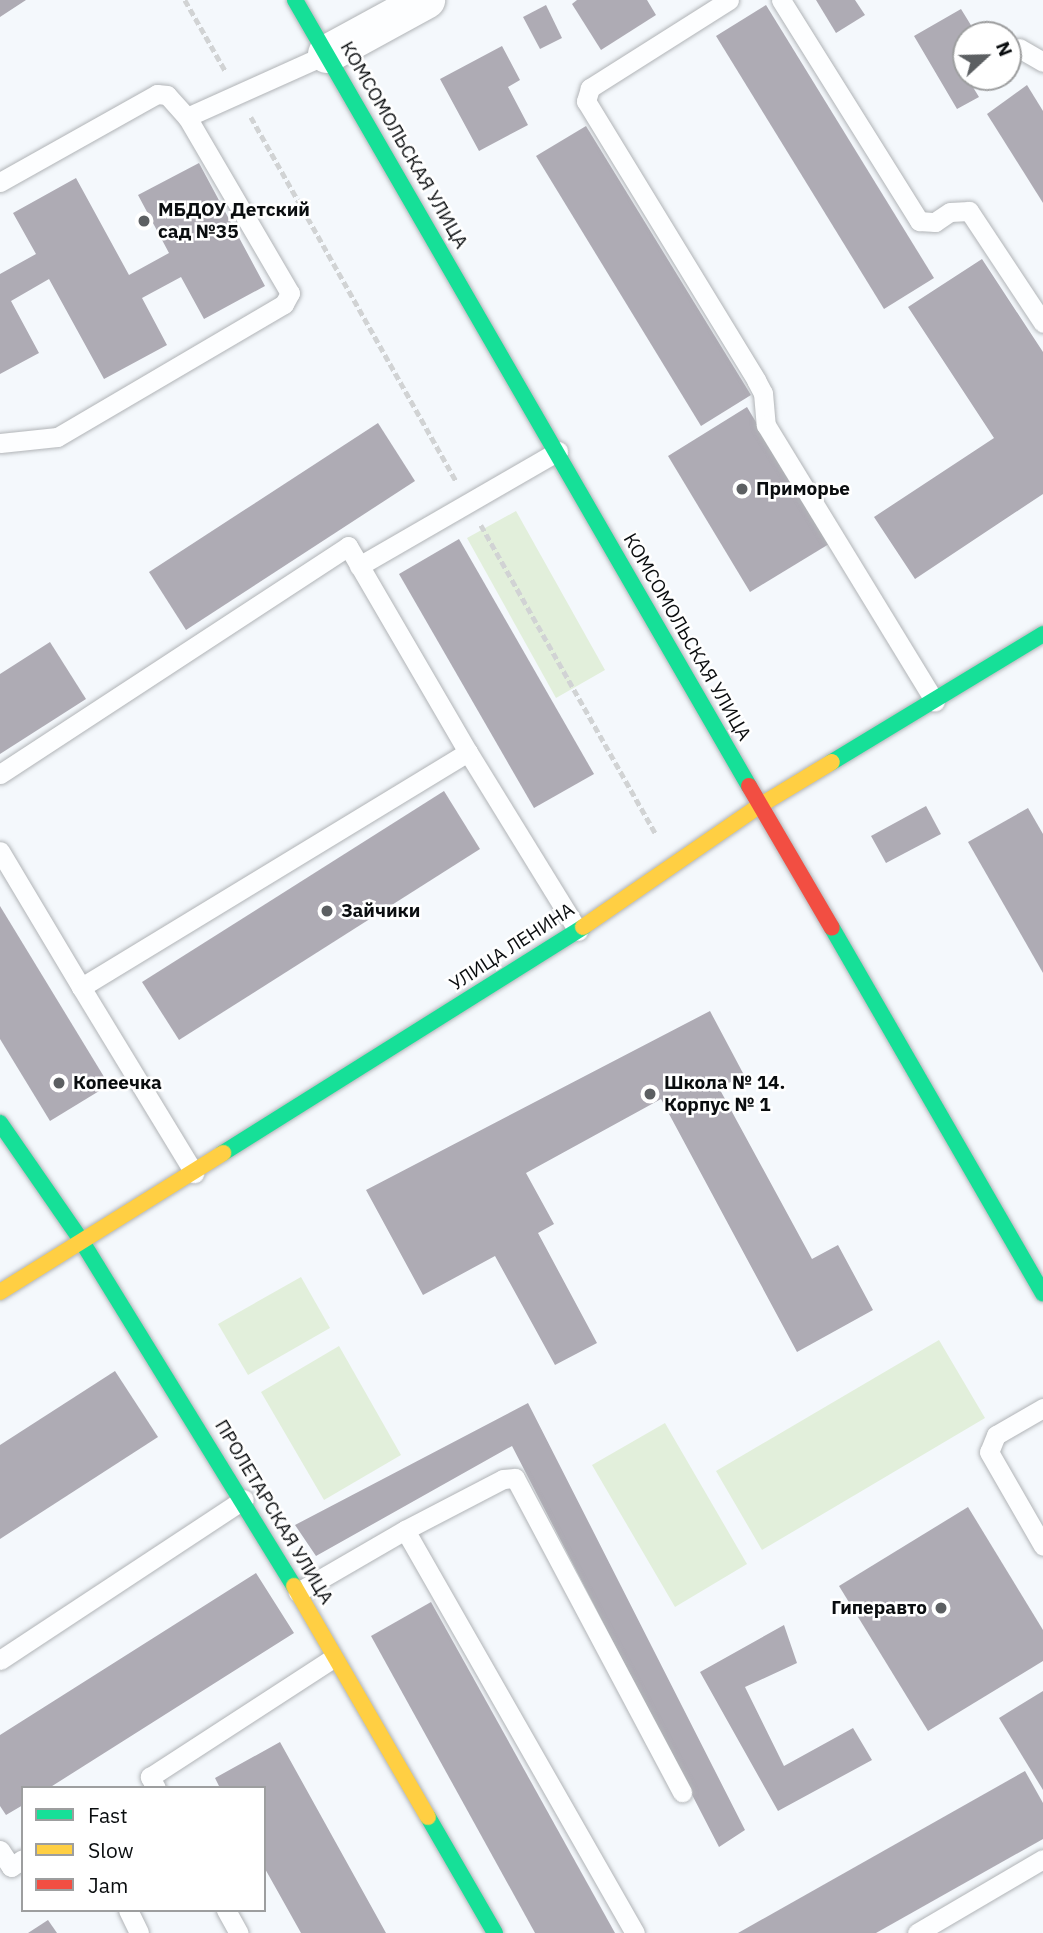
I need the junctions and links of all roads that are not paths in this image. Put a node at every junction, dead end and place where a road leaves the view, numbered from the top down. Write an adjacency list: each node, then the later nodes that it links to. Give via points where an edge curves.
1 (295, 0): 6 (main road, КОМСОМОЛЬСКАЯ УЛИЦА)
2 (426, 0): 6 (street)
3 (729, 0): 15 (lane, via 590,88 586,101 756,380 763,393 766,425)
4 (781, 0): 10 (lane, via 919,221 935,222 950,212 969,211)
5 (1022, 50): 7 (lane)
6 (327, 54): 8 (lane); 12 (main road, КОМСОМОЛЬСКАЯ УЛИЦА)
7 (1043, 62)
8 (187, 117): 9 (lane, via 167,95 157,94); 11 (lane, via 289,293 284,303 57,437)
9 (0, 182)
10 (1043, 323)
11 (0, 443)
12 (558, 451): 13 (lane); 18 (main road, КОМСОМОЛЬСКАЯ УЛИЦА)
13 (359, 566): 16 (lane); 17 (lane, via 348,546)
14 (1043, 634): 15 (main road, УЛИЦА ЛЕНИНА)
15 (935, 702): 18 (main road, УЛИЦА ЛЕНИНА)
16 (468, 752): 20 (lane); 21 (lane)
17 (0, 774)
18 (759, 806): 20 (main road, УЛИЦА ЛЕНИНА); 25 (main road, КОМСОМОЛЬСКАЯ УЛИЦА)
19 (0, 851): 21 (lane)
20 (578, 931): 23 (main road, УЛИЦА ЛЕНИНА)
21 (81, 987): 23 (lane)
22 (0, 1123): 24 (main road, ПРОЛЕТАРСКАЯ УЛИЦА)
23 (194, 1173): 24 (main road, УЛИЦА ЛЕНИНА)
24 (80, 1240): 26 (main road, УЛИЦА ЛЕНИНА); 28 (main road, ПРОЛЕТАРСКАЯ УЛИЦА)
25 (1041, 1288)
26 (0, 1292)
27 (1043, 1408): 30 (lane, via 996,1435 989,1452)
28 (244, 1499): 31 (main road, ПРОЛЕТАРСКАЯ УЛИЦА); 32 (lane)
29 (405, 1530): 31 (lane); 35 (lane, via 503,1479 520,1481); 44 (lane)
30 (1043, 1546)
31 (298, 1592): 33 (main road, ПРОЛЕТАРСКАЯ УЛИЦА)
32 (0, 1660)
33 (335, 1661): 34 (lane); 43 (main road, ПРОЛЕТАРСКАЯ УЛИЦА)
34 (146, 1784)
35 (682, 1792)
36 (0, 1850): 38 (lane, via 11,1867)
37 (1043, 1859): 45 (lane)
38 (21, 1860)
39 (129, 1912): 41 (lane)
40 (227, 1912): 42 (lane)
41 (139, 1933)
42 (239, 1933)
43 (495, 1933)
44 (635, 1933)
45 (917, 1933)

